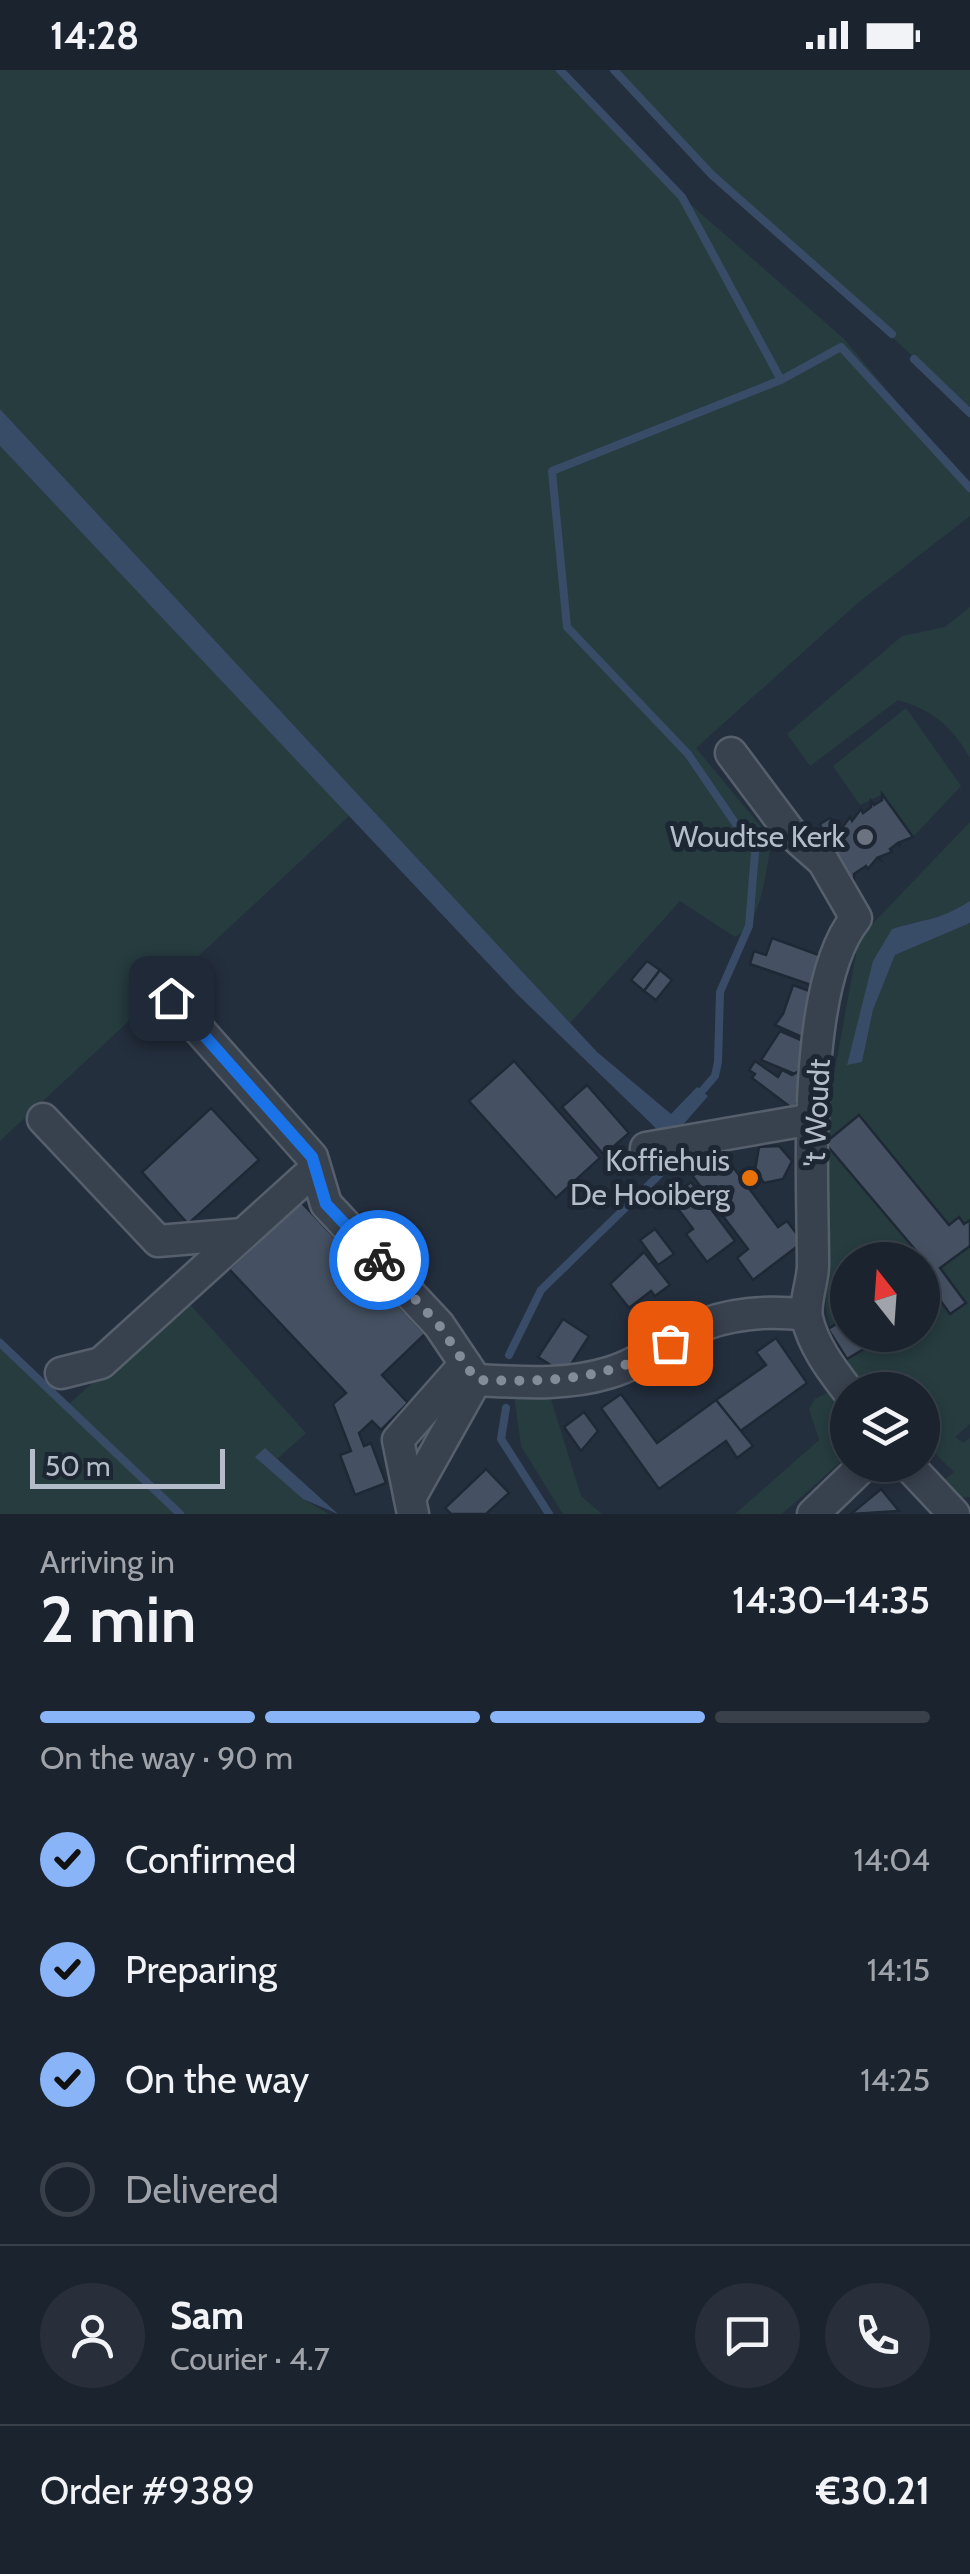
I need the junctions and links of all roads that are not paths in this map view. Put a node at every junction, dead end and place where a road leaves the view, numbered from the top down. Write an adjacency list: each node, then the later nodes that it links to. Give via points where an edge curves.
1 (731, 753): 4 (street, 't Woudt, via 790,832 823,861 856,918 844,932 825,988)
2 (171, 998): 6 (street, via 312,1157)
3 (44, 1119): 7 (street, via 158,1241)
4 (813, 1120): 5 (street); 8 (street, 't Woudt, via 813,1286)
5 (646, 1148)
6 (315, 1169): 7 (street); 9 (street, via 326,1204 439,1325)
7 (244, 1234): 11 (street, via 101,1363)
8 (806, 1314): 9 (street, via 722,1319 585,1379); 10 (street, 't Woudt)
9 (471, 1372): 14 (street)
10 (833, 1372)
11 (61, 1374)
12 (846, 1482): 15 (street)
13 (924, 1482): 16 (street)
14 (412, 1506)
15 (813, 1514)
16 (954, 1514)

